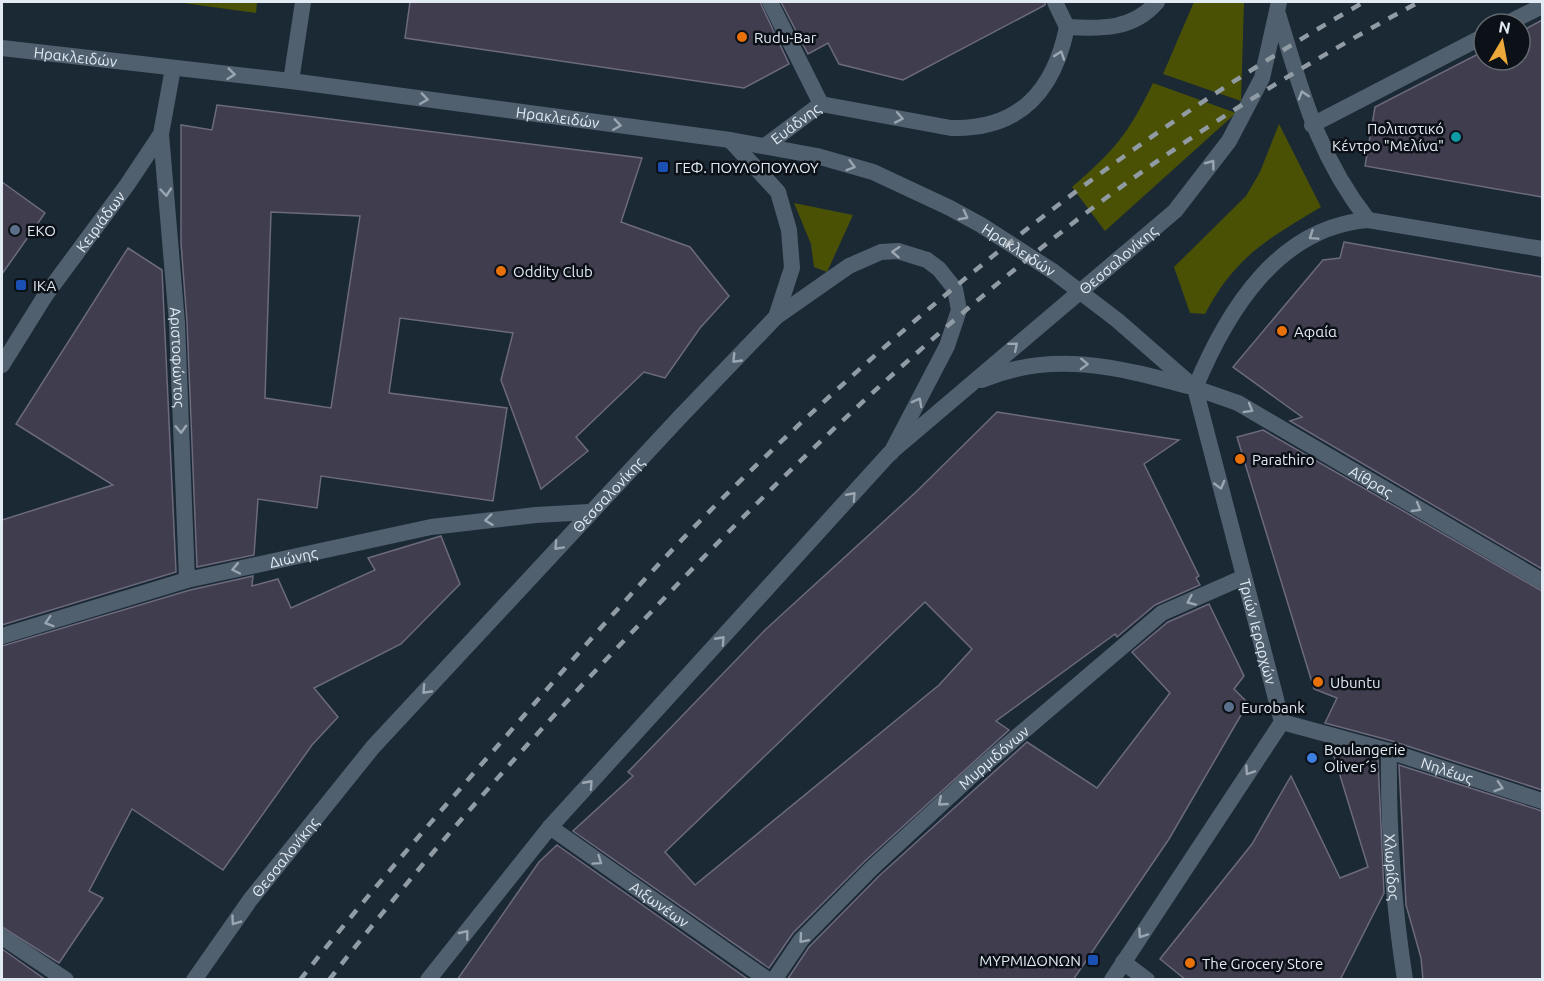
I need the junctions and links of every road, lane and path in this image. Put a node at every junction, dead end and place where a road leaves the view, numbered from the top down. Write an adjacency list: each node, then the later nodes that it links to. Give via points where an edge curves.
1 (303, 2): 10 (street)
2 (770, 2): 11 (street, Ευάδνης)
3 (1055, 2): 6 (street)
4 (1157, 2): 6 (street, via 1137,18 1110,28)
5 (1279, 8): 12 (street, one-way to 5); 18 (street, Θεσσαλονίκης, one-way to 5, via 1175,211 1229,141 1262,78)
6 (1067, 27): 11 (street, one-way to 6, via 951,128 990,124 1029,104 1041,91 1058,60)
7 (1472, 42): 12 (street)
8 (2, 48): 9 (street, Ηρακλειδών)
9 (173, 68): 10 (street, Ηρακλειδών, one-way to 10); 13 (street, Κειριάδων)
10 (291, 81): 14 (street, Ηρακλειδών, one-way to 14)
11 (821, 104): 15 (street, Ευάδνης)
12 (1312, 125): 16 (street, via 1347,194)
13 (161, 134): 20 (street, Κειριάδων, via 45,296); 26 (street, Αριστοφώντος, one-way to 26, via 177,322)
14 (730, 140): 15 (street, Ηρακλειδών); 19 (street, via 778,192 789,230 792,268)
15 (765, 146): 18 (street, Ηρακλειδών, one-way to 18, via 873,172 981,225)
16 (1368, 220): 17 (street); 22 (street, one-way to 22, via 1343,222 1322,230 1279,258 1226,321)
17 (1542, 249)
18 (1079, 292): 21 (street, Θεσσαλονίκης, one-way to 18); 22 (street)
19 (776, 317): 23 (street, Θεσσαλονίκης, one-way to 19, via 954,329 958,299 939,269 912,254 881,252 849,266); 24 (street, Θεσσαλονίκης, one-way to 24)
20 (2, 365)
21 (967, 386): 22 (street, one-way to 22, via 1008,368 1088,363); 23 (street, Θεσσαλονίκης)
22 (1195, 387): 25 (street, Τριών Ιεραρχών, one-way to 25); 27 (street, Αίθρας, one-way to 27, via 1238,403)
23 (890, 453): 32 (street, Θεσσαλονίκης, one-way to 23)
24 (589, 512): 26 (street, Διώνης, one-way to 26, via 431,527); 36 (street, Θεσσαλονίκης, one-way to 36, via 373,747 250,900)
25 (1244, 577): 29 (street, Τριών Ιεραρχών); 39 (street, Μυρμιδόνων, one-way to 39, via 1162,614 978,770 801,940)
26 (187, 580): 28 (street, Διώνης, one-way to 28)
27 (1542, 581)
28 (2, 636)
29 (1282, 722): 30 (street, Νηλέως); 34 (street, one-way to 34)
30 (1389, 752): 31 (street, Νηλέως, one-way to 31); 42 (street, Χλωρίδος, via 1388,817 1395,917)
31 (1542, 801)
32 (550, 827): 37 (street, Θεσσαλονίκης, one-way to 32); 38 (street, Αιξωνέων, one-way to 38)
33 (2, 937): 35 (street)
34 (1123, 962): 40 (street); 41 (street)
35 (66, 980)
36 (194, 980)
37 (428, 980)
38 (768, 980)
39 (774, 980)
40 (1112, 980)
41 (1147, 980)
42 (1405, 980)

